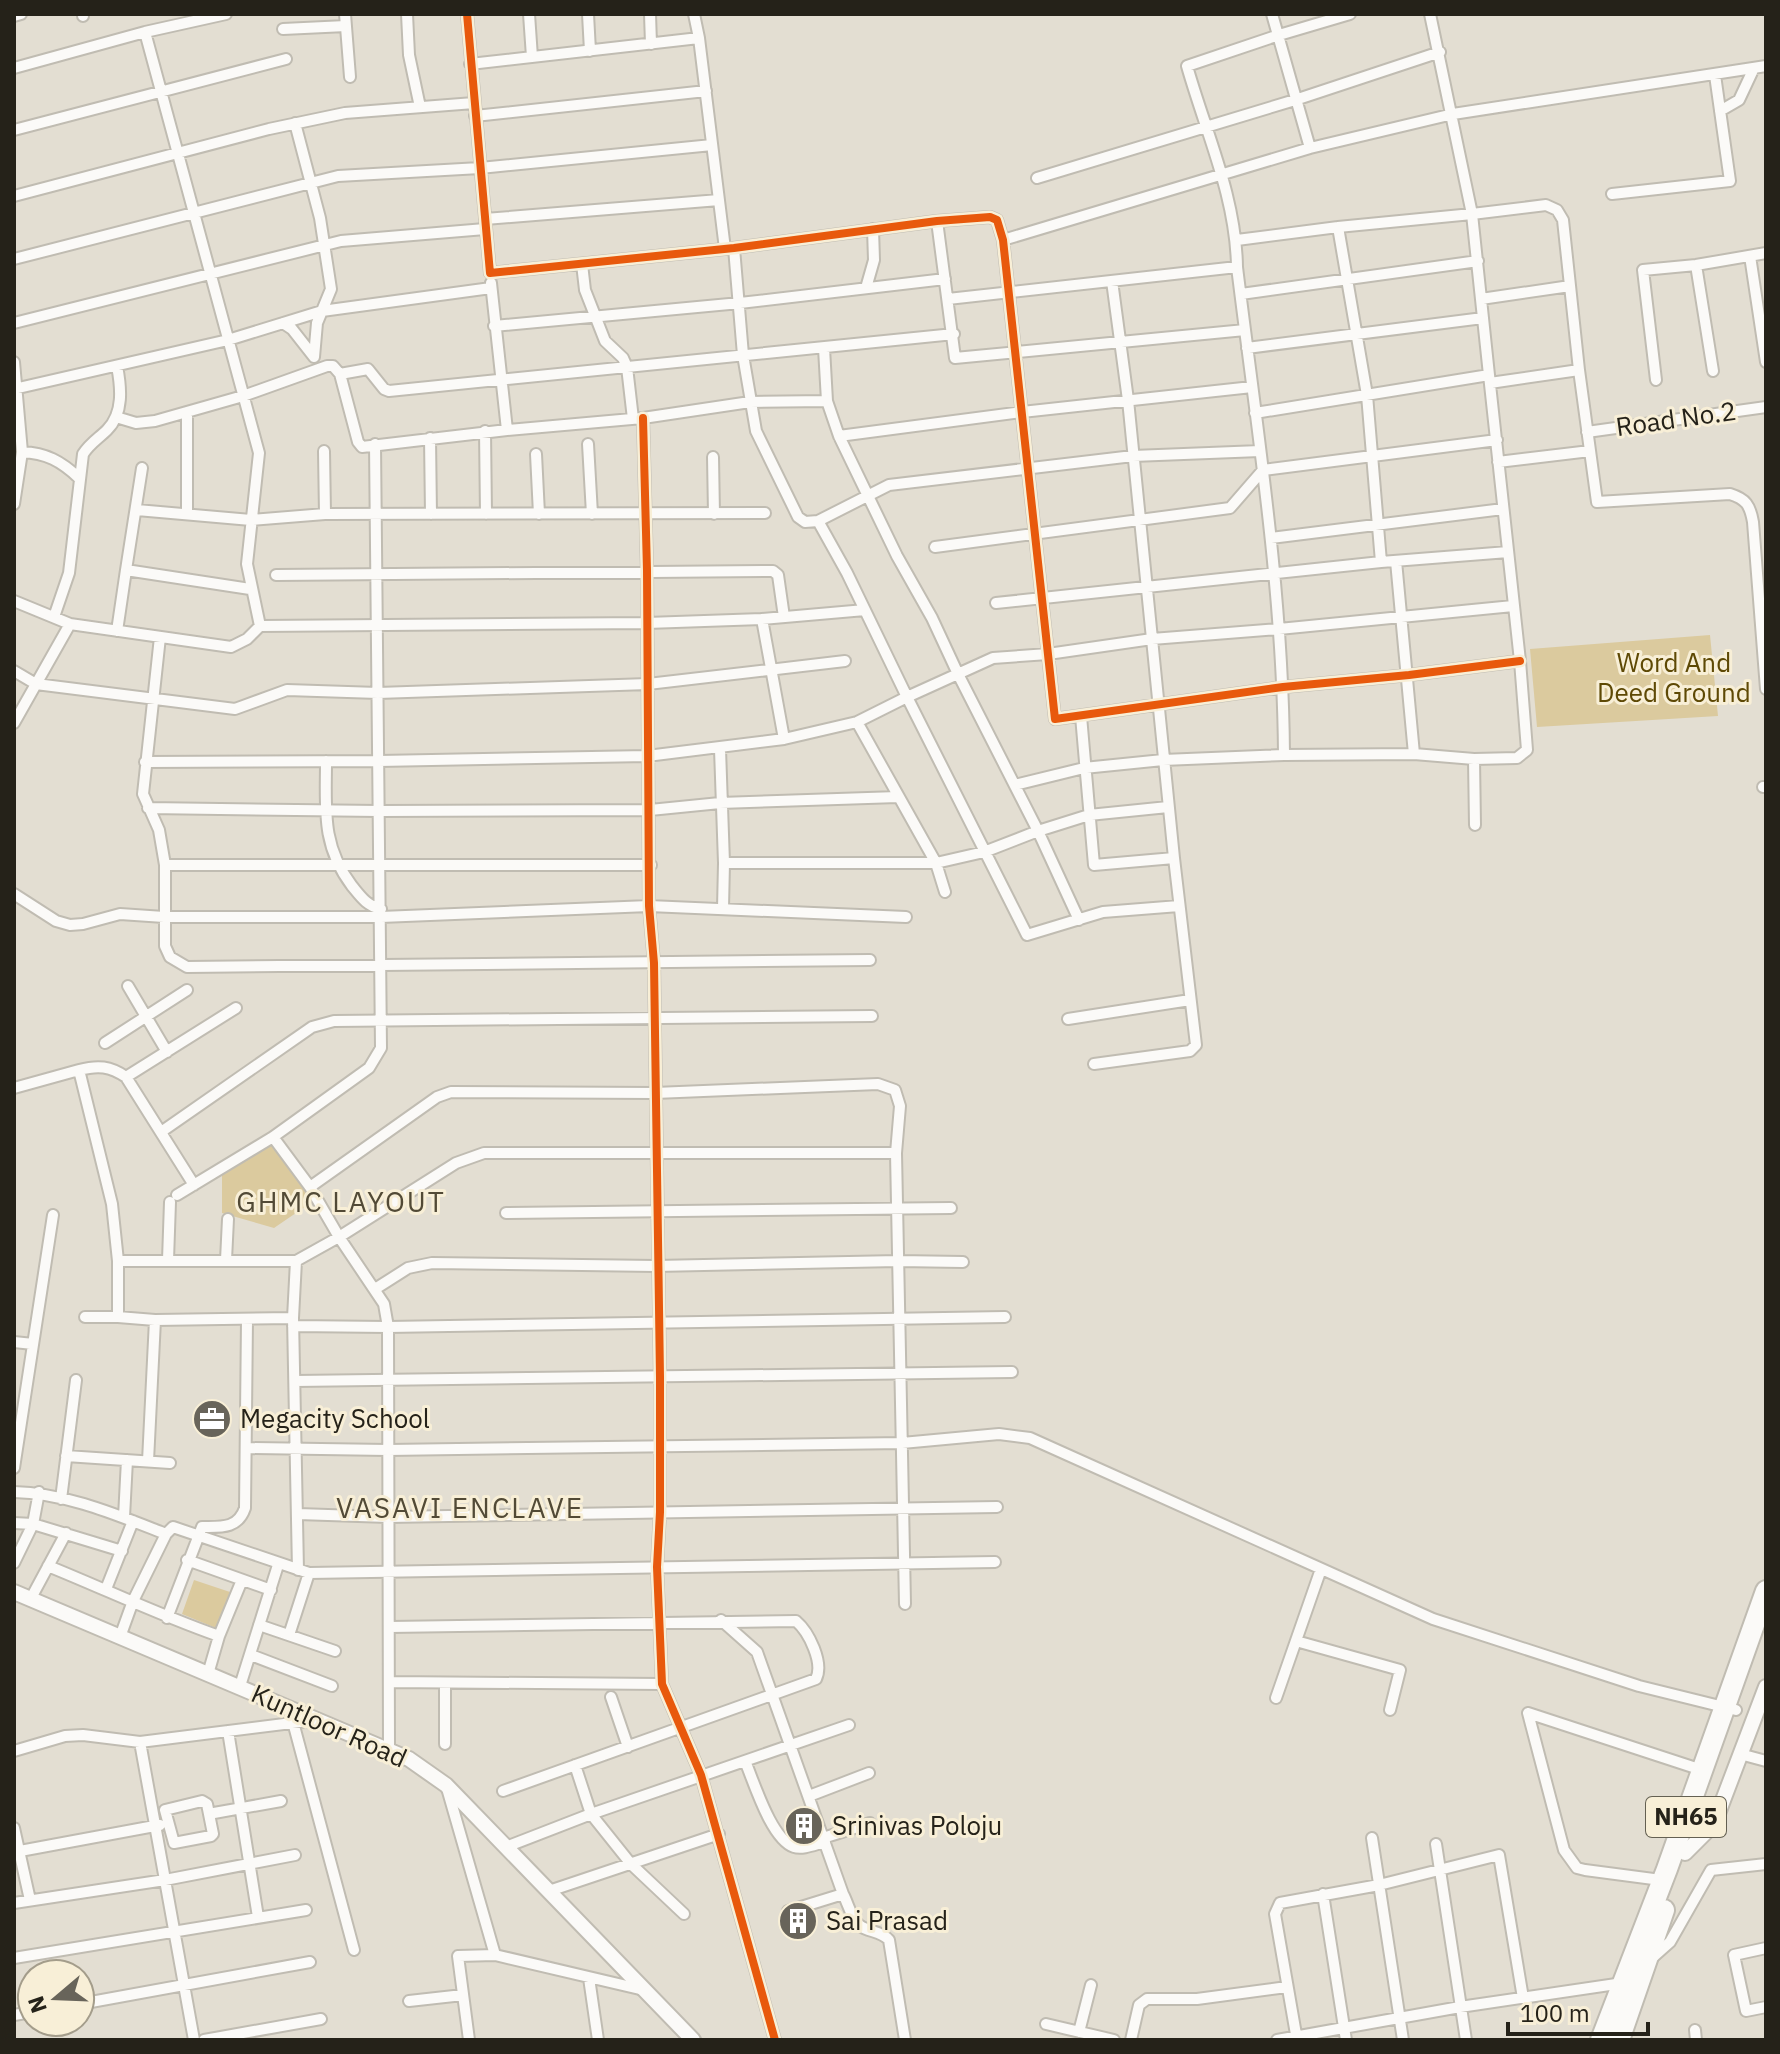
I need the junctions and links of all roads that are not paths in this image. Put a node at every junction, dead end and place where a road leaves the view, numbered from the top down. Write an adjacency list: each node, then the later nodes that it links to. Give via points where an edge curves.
1 (21, 14): 13 (street)
2 (226, 14): 16 (street)
3 (345, 14): 14 (street)
4 (407, 14): 34 (street)
5 (467, 14): 24 (street)
6 (529, 14): 22 (street)
7 (588, 14): 20 (street)
8 (650, 14): 19 (street)
9 (694, 14): 18 (street)
10 (1272, 14): 17 (street)
11 (1350, 14): 17 (street)
12 (1430, 14): 21 (street)
13 (14, 16)
14 (346, 26): 15 (street); 29 (street)
15 (283, 29)
16 (145, 32): 26 (street); 31 (street)
17 (1279, 35): 32 (street); 39 (street, via 1187,66)
18 (699, 38): 19 (street); 30 (street)
19 (651, 44): 20 (street)
20 (590, 51): 22 (street)
21 (1440, 52): 32 (street); 36 (street)
22 (532, 57): 24 (street)
23 (286, 59): 31 (street)
24 (470, 64): 33 (street)
25 (1766, 66): 27 (street)
26 (14, 68)
27 (1754, 68): 28 (street); 35 (street, via 1739,100)
28 (1715, 75): 35 (street); 36 (street)
29 (350, 77)
30 (706, 91): 37 (street); 41 (street)
31 (160, 92): 40 (street); 43 (street)
32 (1295, 100): 39 (street); 42 (street)
33 (474, 103): 34 (street); 37 (street)
34 (420, 107): 38 (street)
35 (1720, 111): 48 (street, via 1730,181)
36 (1453, 114): 42 (street); 52 (street)
37 (475, 116): 44 (street)
38 (295, 123): 43 (street); 47 (street)
39 (1204, 126): 45 (street); 46 (street)
40 (14, 130)
41 (712, 145): 44 (street); 50 (street)
42 (1310, 148): 45 (street)
43 (178, 154): 49 (street); 51 (street)
44 (480, 168): 47 (street, via 338,176); 54 (street)
45 (1223, 174): 57 (street); 58 (street)
46 (1037, 178)
47 (310, 183): 51 (street); 59 (street)
48 (1612, 194)
49 (14, 196)
50 (719, 200): 54 (street); 60 (street)
51 (194, 213): 63 (street); 68 (street)
52 (1472, 214): 55 (street); 64 (street); 73 (street, via 1554,207 1563,220)
53 (937, 221): 56 (street); 57 (street, via 990,217 997,220); 71 (street)
54 (485, 224): 59 (street); 69 (street)
55 (1338, 227): 58 (street); 70 (street)
56 (873, 229): 60 (street); 75 (street, via 874,260)
57 (1003, 240): 76 (street)
58 (1237, 240): 67 (street)
59 (323, 245): 68 (street); 81 (street, via 331,289)
60 (729, 249): 65 (street); 80 (street)
61 (1766, 253): 62 (street)
62 (1750, 256): 66 (street); 98 (street)
63 (14, 259)
64 (1478, 261): 70 (street); 79 (street)
65 (582, 264): 69 (street); 82 (street)
66 (1696, 265): 103 (street); 107 (street, via 1643,270)
67 (1237, 267): 72 (street); 77 (street)
68 (210, 272): 84 (street); 90 (street)
69 (490, 273): 74 (street)
70 (1347, 278): 77 (street); 89 (street)
71 (945, 279): 75 (street); 78 (street)
72 (1112, 281): 76 (street); 91 (street)
73 (1570, 286): 79 (street); 102 (street)
74 (491, 288): 81 (street); 86 (street)
75 (866, 288): 80 (street)
76 (1009, 293): 78 (street); 94 (street)
77 (1241, 294): 87 (street)
78 (948, 299): 88 (street)
79 (1481, 299): 83 (street)
80 (740, 303): 82 (street); 95 (street)
81 (322, 311): 85 (street); 96 (street)
82 (595, 317): 86 (street); 100 (street, via 605,341)
83 (1483, 318): 89 (street); 105 (street)
84 (14, 323)
85 (283, 323): 90 (street); 96 (street)
86 (494, 326): 106 (street)
87 (1245, 330): 91 (street); 93 (street)
88 (954, 334): 92 (street); 94 (street, via 955,358)
89 (1357, 334): 93 (street); 110 (street)
90 (228, 340): 99 (street); 111 (street)
91 (1121, 341): 94 (street); 112 (street)
92 (824, 348): 95 (street); 113 (street)
93 (1247, 348): 108 (street)
94 (1016, 352): 117 (street)
95 (743, 355): 100 (street); 114 (street)
96 (314, 357): 101 (street)
97 (14, 362): 109 (street)
98 (1766, 362)
99 (117, 366): 109 (street); 119 (street, via 121,386)
100 (627, 367): 106 (street); 120 (street)
101 (317, 370): 104 (street, via 333,366); 111 (street)
102 (1579, 370): 105 (street); 123 (street)
103 (1713, 371)
104 (340, 374): 106 (street, via 368,369 389,391); 127 (street, via 360,445)
105 (1489, 379): 110 (street); 126 (street)
106 (501, 380): 121 (street)
107 (1656, 380)
108 (1252, 387): 112 (street); 118 (street)
109 (15, 389): 132 (street)
110 (1367, 395): 118 (street); 135 (street)
111 (243, 396): 116 (street); 156 (street, via 259,453)
112 (1128, 400): 117 (street); 134 (street)
113 (827, 401): 114 (street); 124 (street)
114 (750, 402): 120 (street); 159 (street, via 756,431 798,517)
115 (1766, 407): 123 (street, Road No.2)
116 (187, 412): 119 (street, via 136,423); 147 (street)
117 (1022, 412): 124 (street); 139 (street)
118 (1255, 413): 130 (street)
119 (116, 417): 141 (street, via 83,454)
120 (638, 418): 121 (street); 154 (street)
121 (507, 430): 122 (street)
122 (485, 431): 125 (street); 151 (street)
123 (1587, 432): 131 (street)
124 (839, 436): 142 (street)
125 (430, 438): 127 (street); 150 (street)
126 (1497, 440): 135 (street); 137 (street)
127 (375, 444): 149 (street)
128 (588, 444): 153 (street)
129 (324, 451): 148 (street)
130 (1260, 451): 134 (street); 140 (street)
131 (1590, 451): 137 (street); 160 (street, via 1597,502 1730,494 1751,507)
132 (22, 452): 141 (street, via 56,459); 143 (street)
133 (536, 454): 152 (street)
134 (1133, 456): 139 (street); 157 (street)
135 (1372, 456): 140 (street); 161 (street)
136 (713, 457): 155 (street)
137 (1498, 462): 144 (street)
138 (142, 468): 145 (street)
139 (1027, 468): 142 (street, via 889,485); 162 (street)
140 (1263, 470): 157 (street, via 1230,508); 163 (street)
141 (79, 478): 180 (street, via 69,573)
142 (868, 495): 159 (street); 198 (street)
143 (14, 504)
144 (1503, 509): 161 (street); 165 (street)
145 (137, 510): 147 (street); 168 (street)
146 (765, 513): 155 (street)
147 (187, 514): 156 (street)
148 (325, 514): 149 (street); 156 (street)
149 (376, 514): 150 (street); 170 (street)
150 (431, 514): 151 (street)
151 (486, 514): 152 (street)
152 (539, 514): 153 (street)
153 (592, 514): 154 (street)
154 (646, 514): 155 (street); 169 (street)
155 (714, 514)
156 (251, 520): 174 (street)
157 (1138, 520): 162 (street); 173 (street)
158 (1766, 520): 160 (street)
159 (818, 521): 179 (street)
160 (1753, 522): 183 (street)
161 (1378, 525): 163 (street); 167 (street)
162 (1035, 534): 164 (street); 175 (street)
163 (1271, 538): 171 (street)
164 (935, 547)
165 (1508, 552): 166 (street); 178 (street)
166 (1396, 561): 167 (street); 182 (street)
167 (1381, 562): 171 (street)
168 (126, 570): 174 (street); 190 (street)
169 (647, 570): 170 (street); 181 (street, via 776,572); 185 (street)
170 (377, 572): 172 (street); 187 (street)
171 (1274, 573): 173 (street); 189 (street)
172 (276, 575)
173 (1145, 587): 175 (street); 192 (street)
174 (250, 589): 188 (street)
175 (1042, 598): 177 (street); 193 (street)
176 (14, 601): 180 (street)
177 (996, 603)
178 (1513, 606): 182 (street); 195 (street)
179 (865, 610): 181 (street); 205 (street)
180 (54, 617): 186 (street)
181 (784, 617): 184 (street)
182 (1403, 617): 189 (street); 199 (street)
183 (1763, 618): 203 (street)
184 (762, 619): 185 (street); 196 (street)
185 (647, 623): 187 (street); 201 (street)
186 (70, 624): 190 (street); 200 (street)
187 (377, 624): 188 (street); 204 (street)
188 (260, 626): 191 (street, via 231,647)
189 (1279, 629): 192 (street); 202 (street)
190 (117, 631): 191 (street)
191 (160, 637): 206 (street)
192 (1152, 639): 193 (street); 207 (street)
193 (1048, 654): 198 (street, via 993,658); 208 (street, via 1055,719)
194 (845, 661): 196 (street)
195 (1520, 661): 199 (street); 216 (street, via 1527,750 1517,758)
196 (772, 670): 201 (street); 211 (street)
197 (14, 671): 200 (street)
198 (958, 674): 205 (street); 222 (street)
199 (1409, 675): 202 (street); 213 (street)
200 (36, 684): 206 (street); 210 (street)
201 (648, 684): 204 (street); 215 (street)
202 (1283, 687): 207 (street); 214 (street)
203 (1766, 689)
204 (378, 693): 206 (street, via 287,690 235,709); 219 (street)
205 (907, 697): 209 (street); 233 (street)
206 (152, 698): 220 (street)
207 (1159, 706): 208 (street); 217 (street)
208 (1081, 716): 221 (street)
209 (857, 722): 211 (street); 223 (street)
210 (14, 723)
211 (784, 739): 212 (street)
212 (720, 749): 215 (street); 224 (street)
213 (1414, 754): 214 (street); 216 (street)
214 (1284, 755): 217 (street)
215 (647, 756): 219 (street); 228 (street)
216 (1474, 759): 231 (street)
217 (1163, 760): 221 (street); 225 (street)
218 (326, 761): 219 (street); 220 (street); 227 (street)
219 (379, 761): 229 (street)
220 (145, 762): 226 (street, via 143,794)
221 (1084, 768): 222 (street); 230 (street)
222 (1015, 785): 232 (street)
223 (898, 797): 224 (street); 236 (street)
224 (720, 803): 228 (street); 235 (street)
225 (1168, 807): 230 (street); 234 (street)
226 (148, 808): 227 (street); 237 (street, via 159,830)
227 (326, 810): 229 (street); 239 (street)
228 (650, 810): 229 (street); 238 (street)
229 (379, 811): 240 (street)
230 (1089, 815): 232 (street); 234 (street, via 1094,865)
231 (1475, 825)
232 (1038, 831): 233 (street); 249 (street)
233 (984, 852): 236 (street); 249 (street, via 1027,935)
234 (1174, 858): 244 (street)
235 (724, 863): 236 (street); 245 (street)
236 (936, 863): 241 (street)
237 (165, 865): 239 (street); 247 (street)
238 (651, 865): 240 (street); 243 (street)
239 (338, 866): 240 (street); 246 (street)
240 (380, 866): 246 (street)
241 (945, 892)
242 (14, 894): 247 (street, via 70,925 120,914)
243 (649, 906): 245 (street); 246 (street); 251 (street)
244 (1179, 906): 249 (street, via 1103,912); 255 (street)
245 (723, 908): 248 (street)
246 (381, 913): 247 (street); 252 (street)
247 (164, 917): 252 (street, via 167,951 187,967)
248 (906, 917)
249 (1079, 920)
250 (870, 960): 251 (street)
251 (654, 963): 252 (street); 259 (street)
252 (382, 966): 261 (street)
253 (128, 986): 258 (street)
254 (187, 990): 258 (street)
255 (1190, 1000): 260 (street); 264 (street, via 1194,1049)
256 (236, 1008): 263 (street)
257 (872, 1016): 259 (street)
258 (146, 1017): 262 (street); 263 (street)
259 (654, 1018): 261 (street); 268 (street)
260 (1068, 1019)
261 (382, 1022): 269 (street, via 334,1021 312,1027); 270 (street, via 381,1048 369,1068)
262 (105, 1043)
263 (167, 1052): 266 (street)
264 (1094, 1064)
265 (79, 1070): 266 (street, via 101,1066); 267 (street); 284 (street, via 112,1204)
266 (126, 1077): 269 (street)
267 (14, 1088)
268 (655, 1093): 271 (street, via 888,1086 899,1099); 272 (street); 274 (street, via 451,1092)
269 (161, 1132): 273 (street)
270 (273, 1137): 273 (street); 274 (street)
271 (896, 1153): 272 (street); 276 (street)
272 (656, 1154): 277 (street); 281 (street, via 505,1151 474,1156)
273 (194, 1185): 282 (street, via 173,1199)
274 (310, 1187): 281 (street)
275 (951, 1208): 276 (street)
276 (897, 1209): 277 (street); 286 (street)
277 (657, 1211): 278 (street); 288 (street)
278 (506, 1213)
279 (53, 1215): 300 (street)
280 (228, 1219): 283 (street)
281 (339, 1237): 285 (street); 289 (street)
282 (168, 1260): 283 (street); 284 (street)
283 (226, 1260): 285 (street)
284 (118, 1261): 291 (street)
285 (296, 1261): 296 (street)
286 (898, 1261): 287 (street); 288 (street); 293 (street)
287 (963, 1262)
288 (656, 1266): 289 (street, via 420,1264); 297 (street)
289 (375, 1289): 298 (street)
290 (85, 1317): 291 (street)
291 (118, 1317): 294 (street)
292 (1005, 1317): 293 (street)
293 (900, 1319): 297 (street); 302 (street)
294 (155, 1320): 295 (street); 314 (street)
295 (247, 1320): 296 (street); 309 (street)
296 (293, 1322): 298 (street); 305 (street)
297 (658, 1323): 298 (street); 303 (street)
298 (388, 1327): 306 (street)
299 (14, 1342): 300 (street)
300 (33, 1344): 316 (street)
301 (1012, 1372): 302 (street)
302 (901, 1373): 303 (street); 307 (street)
303 (660, 1377): 306 (street); 308 (street)
304 (76, 1380): 312 (street)
305 (295, 1381): 306 (street); 310 (street)
306 (388, 1381): 311 (street)
307 (902, 1443): 308 (street); 320 (street); 339 (street, via 999,1434 1030,1438)
308 (659, 1447): 311 (street); 322 (street)
309 (246, 1448): 310 (street); 330 (street, via 241,1519 234,1525 202,1527)
310 (298, 1449): 311 (street); 323 (street)
311 (388, 1450): 324 (street)
312 (66, 1456): 313 (street); 319 (street)
313 (127, 1460): 314 (street); 325 (street)
314 (148, 1461): 315 (street)
315 (170, 1463)
316 (14, 1468)
317 (14, 1492): 318 (street)
318 (39, 1492): 319 (street); 327 (street)
319 (61, 1499): 325 (street)
320 (903, 1507): 321 (street); 322 (street); 335 (street)
321 (997, 1507)
322 (660, 1512): 324 (street); 338 (street)
323 (298, 1514): 324 (street); 340 (street)
324 (388, 1517): 341 (street)
325 (128, 1519): 329 (street); 331 (street)
326 (14, 1523): 327 (street)
327 (33, 1524): 328 (street); 334 (street)
328 (66, 1533): 331 (street); 337 (street)
329 (166, 1534): 330 (street, via 173,1527); 348 (street)
330 (197, 1535): 332 (street); 336 (street)
331 (122, 1551): 343 (street)
332 (187, 1560): 342 (street); 350 (street)
333 (995, 1562): 335 (street)
334 (14, 1563)
335 (904, 1564): 338 (street); 349 (street)
336 (278, 1565): 340 (street); 344 (street)
337 (48, 1566): 343 (street); 347 (street)
338 (657, 1567): 341 (street); 352 (street)
339 (1321, 1569): 359 (street); 372 (street, via 1433,1619 1639,1686)
340 (304, 1572): 341 (street); 356 (street)
341 (389, 1573): 354 (street)
342 (242, 1580): 344 (street); 357 (street)
343 (106, 1589): 348 (street)
344 (271, 1590): 353 (street)
345 (1766, 1591): 372 (highway, NH65)
346 (14, 1592): 347 (street, Kuntloor Road)
347 (30, 1600): 358 (street, Kuntloor Road)
348 (133, 1601): 350 (street); 358 (street)
349 (905, 1604)
350 (167, 1618): 357 (street)
351 (721, 1620): 352 (street); 369 (street, via 757,1652); 369 (street, via 796,1621 803,1627 818,1676)
352 (659, 1624): 354 (street); 365 (street)
353 (259, 1625): 356 (street); 361 (street)
354 (390, 1627): 363 (street)
355 (1766, 1628): 372 (highway, NH65)
356 (289, 1635): 360 (street)
357 (219, 1636): 362 (street)
358 (120, 1637): 362 (street, Kuntloor Road)
359 (1296, 1641): 371 (street); 373 (street, via 1400,1670)
360 (335, 1651)
361 (251, 1655): 366 (street); 367 (street)
362 (208, 1674): 366 (street, Kuntloor Road)
363 (389, 1682): 364 (street); 383 (street)
364 (445, 1683): 365 (street); 380 (street)
365 (662, 1684): 377 (street)
366 (240, 1686): 374 (street, Kuntloor Road)
367 (332, 1686)
368 (1766, 1687): 385 (street)
369 (772, 1693): 377 (street); 381 (street)
370 (611, 1697): 382 (street)
371 (1276, 1698)
372 (1730, 1708): 389 (highway, NH65); 414 (highway, NH65)
373 (1390, 1710)
374 (317, 1720): 375 (street); 383 (street, Kuntloor Road)
375 (293, 1722): 378 (street); 428 (street)
376 (849, 1725): 381 (street)
377 (681, 1728): 382 (street); 391 (street)
378 (228, 1731): 379 (street); 396 (street)
379 (140, 1742): 384 (street, via 65,1736); 401 (street)
380 (445, 1744)
381 (789, 1745): 386 (street); 394 (street)
382 (628, 1747): 388 (street)
383 (389, 1748): 392 (street, Kuntloor Road)
384 (14, 1751)
385 (1740, 1754): 387 (street); 414 (street, via 1714,1824)
386 (745, 1761): 391 (street); 405 (street, via 768,1816 788,1843 803,1848)
387 (1766, 1761)
388 (575, 1765): 393 (street); 398 (street)
389 (1702, 1770): 414 (highway, NH65); 414 (street, via 1528,1713 1569,1861 1585,1870)
390 (869, 1773): 394 (street)
391 (701, 1775): 398 (street); 403 (street)
392 (446, 1785): 407 (street, Kuntloor Road); 429 (street)
393 (503, 1791)
394 (809, 1796): 405 (street)
395 (281, 1801): 396 (street)
396 (239, 1809): 397 (street); 410 (street)
397 (214, 1813)
398 (591, 1814): 407 (street); 411 (street)
399 (167, 1823): 399 (street, via 174,1843 213,1834 205,1802 167,1809); 401 (street)
400 (870, 1823): 405 (street)
401 (154, 1826): 408 (street); 415 (street)
402 (14, 1828): 408 (street)
403 (719, 1834): 411 (street); 456 (street)
404 (1372, 1838): 416 (street)
405 (824, 1840): 418 (street)
406 (1436, 1844): 413 (street)
407 (506, 1847): 417 (street, Kuntloor Road)
408 (20, 1851): 420 (street)
409 (295, 1855): 410 (street)
410 (249, 1864): 415 (street); 425 (street)
411 (631, 1864): 417 (street); 424 (street)
412 (1766, 1864): 432 (street, via 1711,1870 1670,1942)
413 (1439, 1868): 416 (street); 440 (street, via 1499,1855); 443 (street)
414 (1672, 1868): 432 (highway, NH65); 434 (highway, NH65)
415 (165, 1880): 420 (street); 426 (street)
416 (1379, 1885): 419 (street); 445 (street)
417 (549, 1891): 438 (street, Kuntloor Road)
418 (843, 1894): 423 (street); 457 (street, via 861,1926 889,1940)
419 (1323, 1894): 437 (street, via 1284,1901 1276,1908); 448 (street)
420 (30, 1900): 421 (street)
421 (14, 1903)
422 (306, 1910): 425 (street)
423 (788, 1911)
424 (684, 1914)
425 (258, 1917): 426 (street)
426 (174, 1931): 430 (street); 436 (street)
427 (1766, 1948): 444 (street, via 1734,1955 1746,2011)
428 (354, 1950)
429 (495, 1955): 433 (street); 439 (street, via 458,1956)
430 (14, 1958)
431 (310, 1962): 436 (street)
432 (1646, 1963): 465 (highway, NH65)
433 (589, 1978): 438 (street); 454 (street)
434 (1623, 1983): 440 (street); 464 (highway, NH65)
435 (1091, 1985): 449 (street)
436 (184, 1986): 441 (street); 451 (street)
437 (1287, 1987): 450 (street); 459 (street, via 1197,1999 1147,1999 1139,2005)
438 (644, 1990): 455 (street, Kuntloor Road)
439 (463, 1995): 442 (street); 453 (street)
440 (1523, 1998): 443 (street)
441 (96, 2001)
442 (409, 2001)
443 (1460, 2007): 445 (street); 463 (street)
444 (1766, 2007)
445 (1399, 2018): 448 (street); 462 (street)
446 (321, 2019): 452 (street)
447 (1046, 2024): 449 (street)
448 (1344, 2028): 450 (street); 461 (street)
449 (1079, 2032): 458 (street)
450 (1296, 2038): 460 (street)
451 (194, 2040)
452 (204, 2040)
453 (469, 2040)
454 (598, 2040)
455 (693, 2040)
456 (775, 2040)
457 (906, 2040)
458 (1114, 2040)
459 (1131, 2040)
460 (1277, 2040)
461 (1346, 2040)
462 (1403, 2040)
463 (1466, 2040)
464 (1601, 2040)
465 (1619, 2040)

